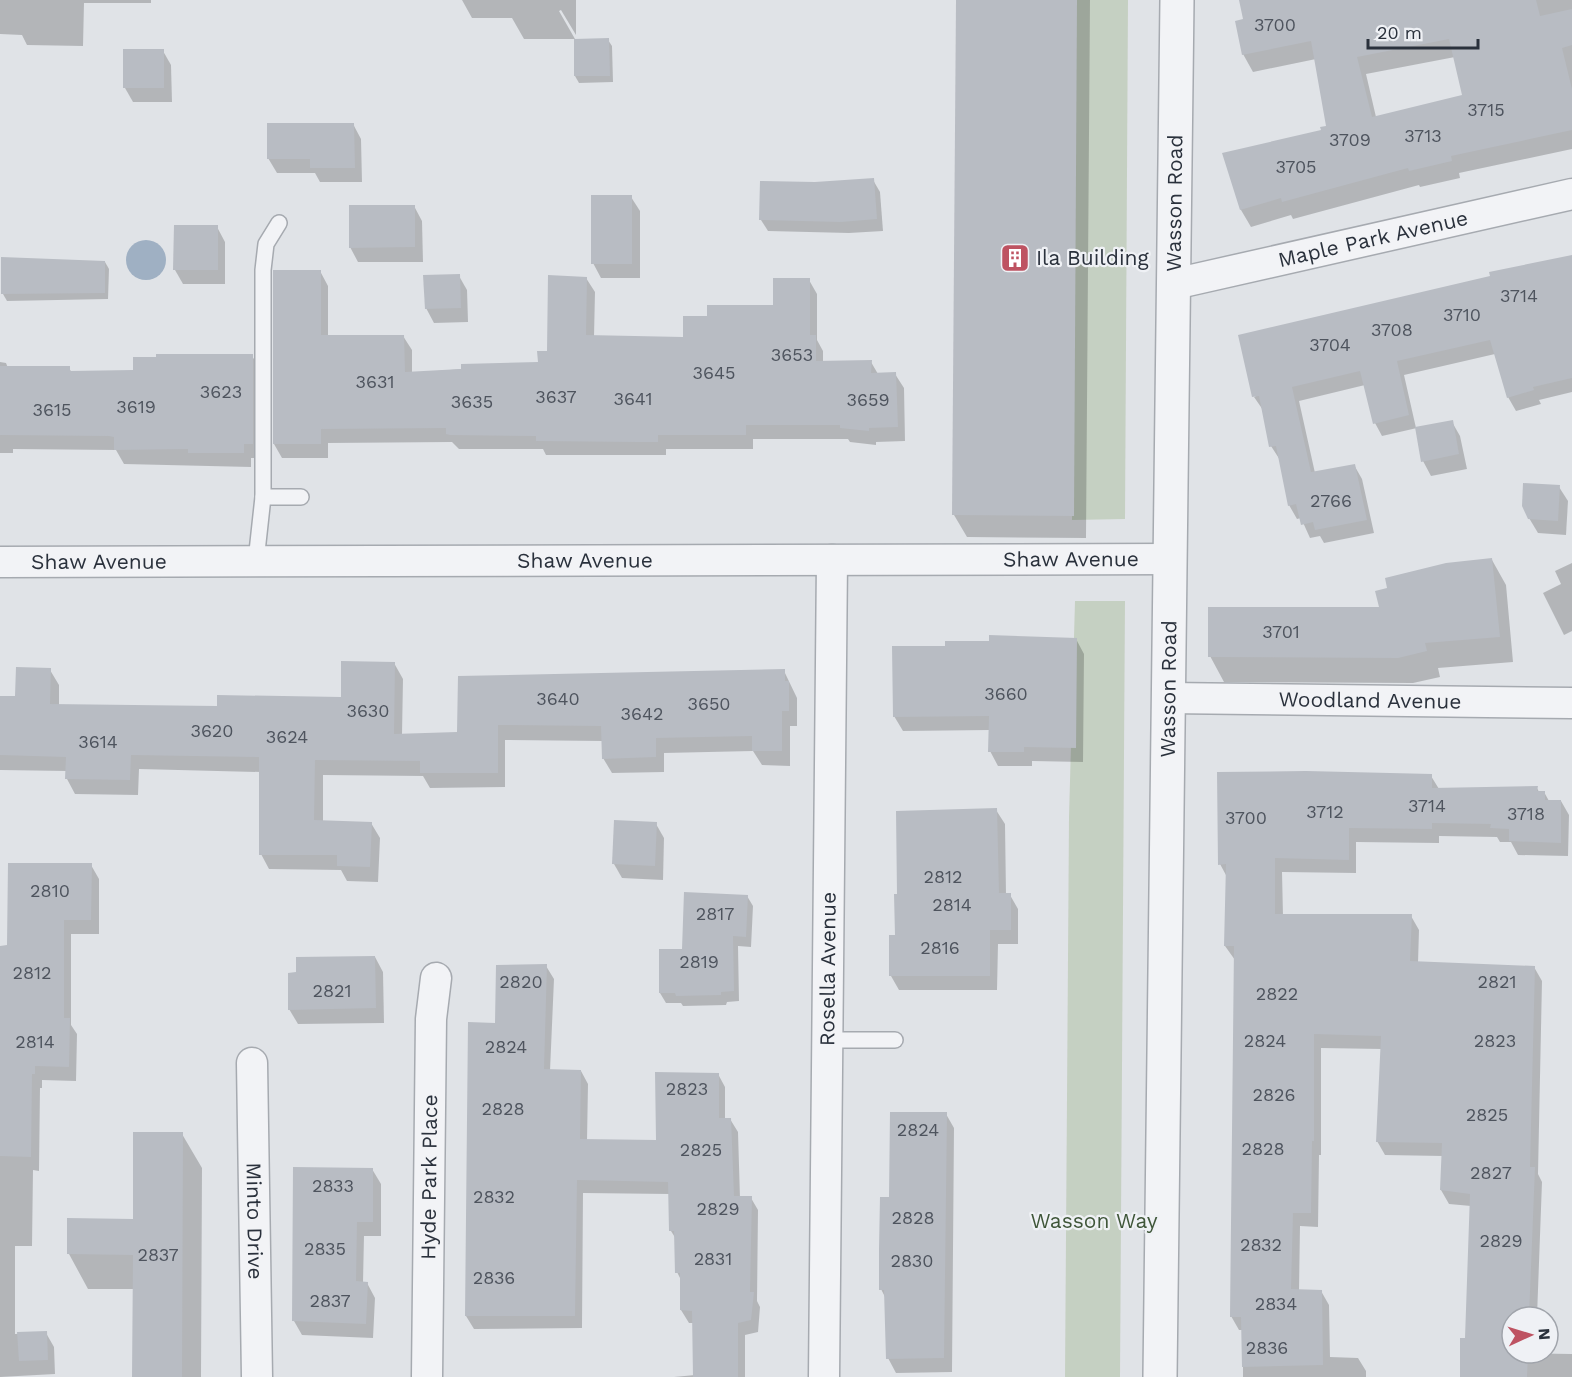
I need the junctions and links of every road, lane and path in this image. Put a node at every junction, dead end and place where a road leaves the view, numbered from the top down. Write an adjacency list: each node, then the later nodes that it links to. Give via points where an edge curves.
1 (1177, 0): 4 (street, Wasson Road)
2 (1572, 194): 4 (street, Maple Park Avenue)
3 (279, 223): 5 (lane, via 266,244 263,270)
4 (1174, 284): 7 (street, Wasson Road)
5 (263, 497): 6 (lane); 9 (lane)
6 (301, 497)
7 (1171, 559): 8 (street, Shaw Avenue); 11 (street, Wasson Road)
8 (832, 560): 9 (street, Shaw Avenue); 14 (street, Rosella Avenue)
9 (256, 561): 10 (street, Shaw Avenue)
10 (0, 562)
11 (1168, 698): 12 (street, Woodland Avenue); 20 (street, Wasson Road)
12 (1572, 703)
13 (436, 978): 18 (street, Hyde Park Place, via 431,1019)
14 (828, 1040): 15 (lane); 19 (street, Rosella Avenue)
15 (895, 1040)
16 (252, 1063): 17 (street, Minto Drive)
17 (257, 1377)
18 (427, 1377)
19 (824, 1377)
20 (1160, 1377)

